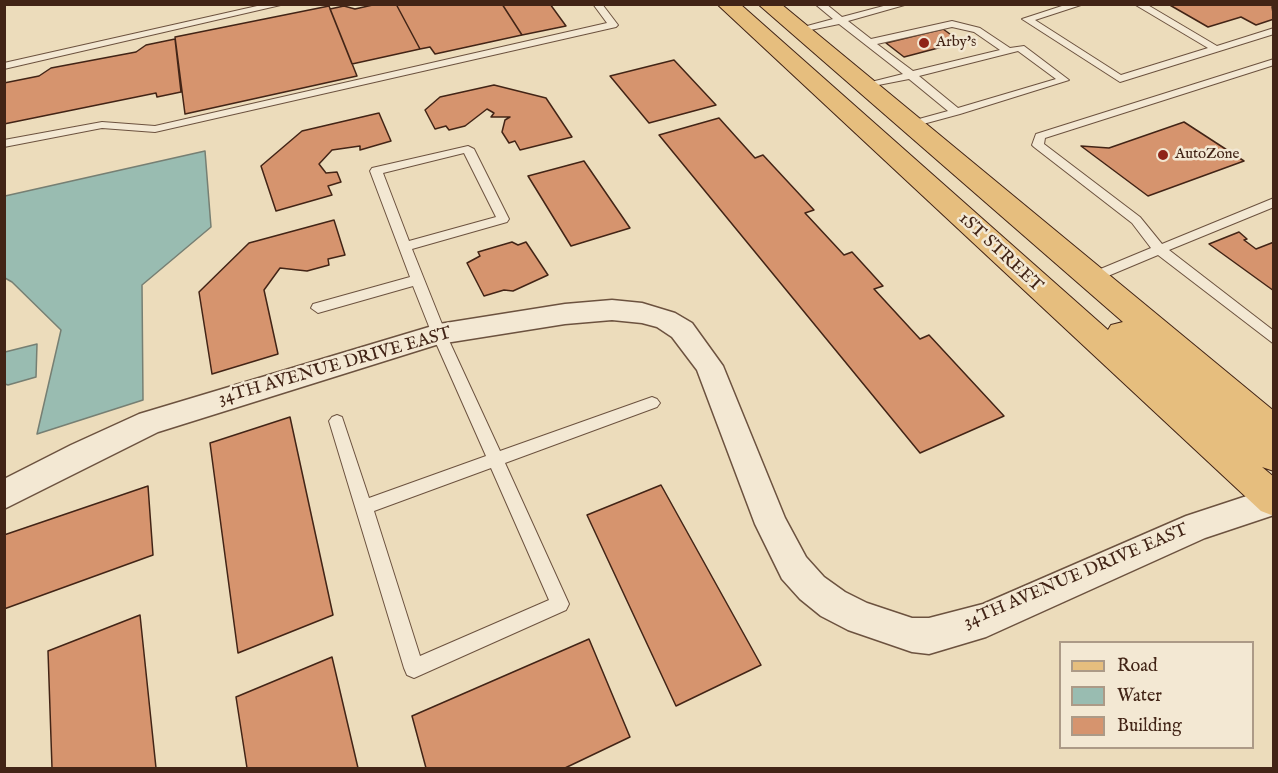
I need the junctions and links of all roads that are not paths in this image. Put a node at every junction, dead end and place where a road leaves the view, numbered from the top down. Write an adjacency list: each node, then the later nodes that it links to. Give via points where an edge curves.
1 (281, 4): 16 (lane)
2 (597, 4): 21 (lane, via 613,25 155,129 102,126)
3 (727, 4): 22 (main road, 1ST STREET)
4 (768, 4): 10 (main road)
5 (819, 4): 9 (lane)
6 (904, 4): 9 (lane)
7 (1080, 4): 13 (lane, via 1027,19 1120,79)
8 (1138, 4): 13 (lane)
9 (839, 21): 10 (lane); 12 (lane)
10 (799, 31): 18 (main road)
11 (1274, 31): 13 (lane)
12 (871, 42): 14 (lane, via 952,24 977,30); 17 (lane)
13 (1216, 49)
14 (1008, 51): 17 (lane); 19 (lane, via 1020,48 1064,80)
15 (1274, 62): 25 (lane, via 1040,136 1038,145 1136,220)
16 (4, 66)
17 (911, 75): 18 (lane); 19 (lane)
18 (867, 86): 20 (main road)
19 (956, 112): 20 (lane)
20 (912, 124): 26 (main road)
21 (4, 144)
22 (916, 176): 34 (main road, via 987,216 1244,439); 37 (main road, 1ST STREET)
23 (1274, 202): 25 (lane)
24 (405, 247): 24 (lane, via 376,171 468,149 502,219); 27 (lane)
25 (1160, 250): 26 (lane); 30 (lane)
26 (1091, 278): 33 (main road)
27 (418, 280): 28 (lane); 29 (lane)
28 (318, 308)
29 (439, 334): 35 (lane); 36 (street, 34TH AVENUE DRIVE EAST, via 149,423); 37 (street, 34TH AVENUE DRIVE EAST, via 612,310 642,313 682,330 709,366 771,524 794,568 833,604 860,618 912,635 929,636 986,620 1197,526)
30 (1274, 339)
31 (652, 403): 35 (lane)
32 (337, 422): 38 (lane)
33 (1274, 432)
34 (1274, 456)
35 (495, 458): 38 (lane); 38 (lane, via 560,604 414,668)
36 (4, 495)
37 (1274, 501)
38 (365, 507)

